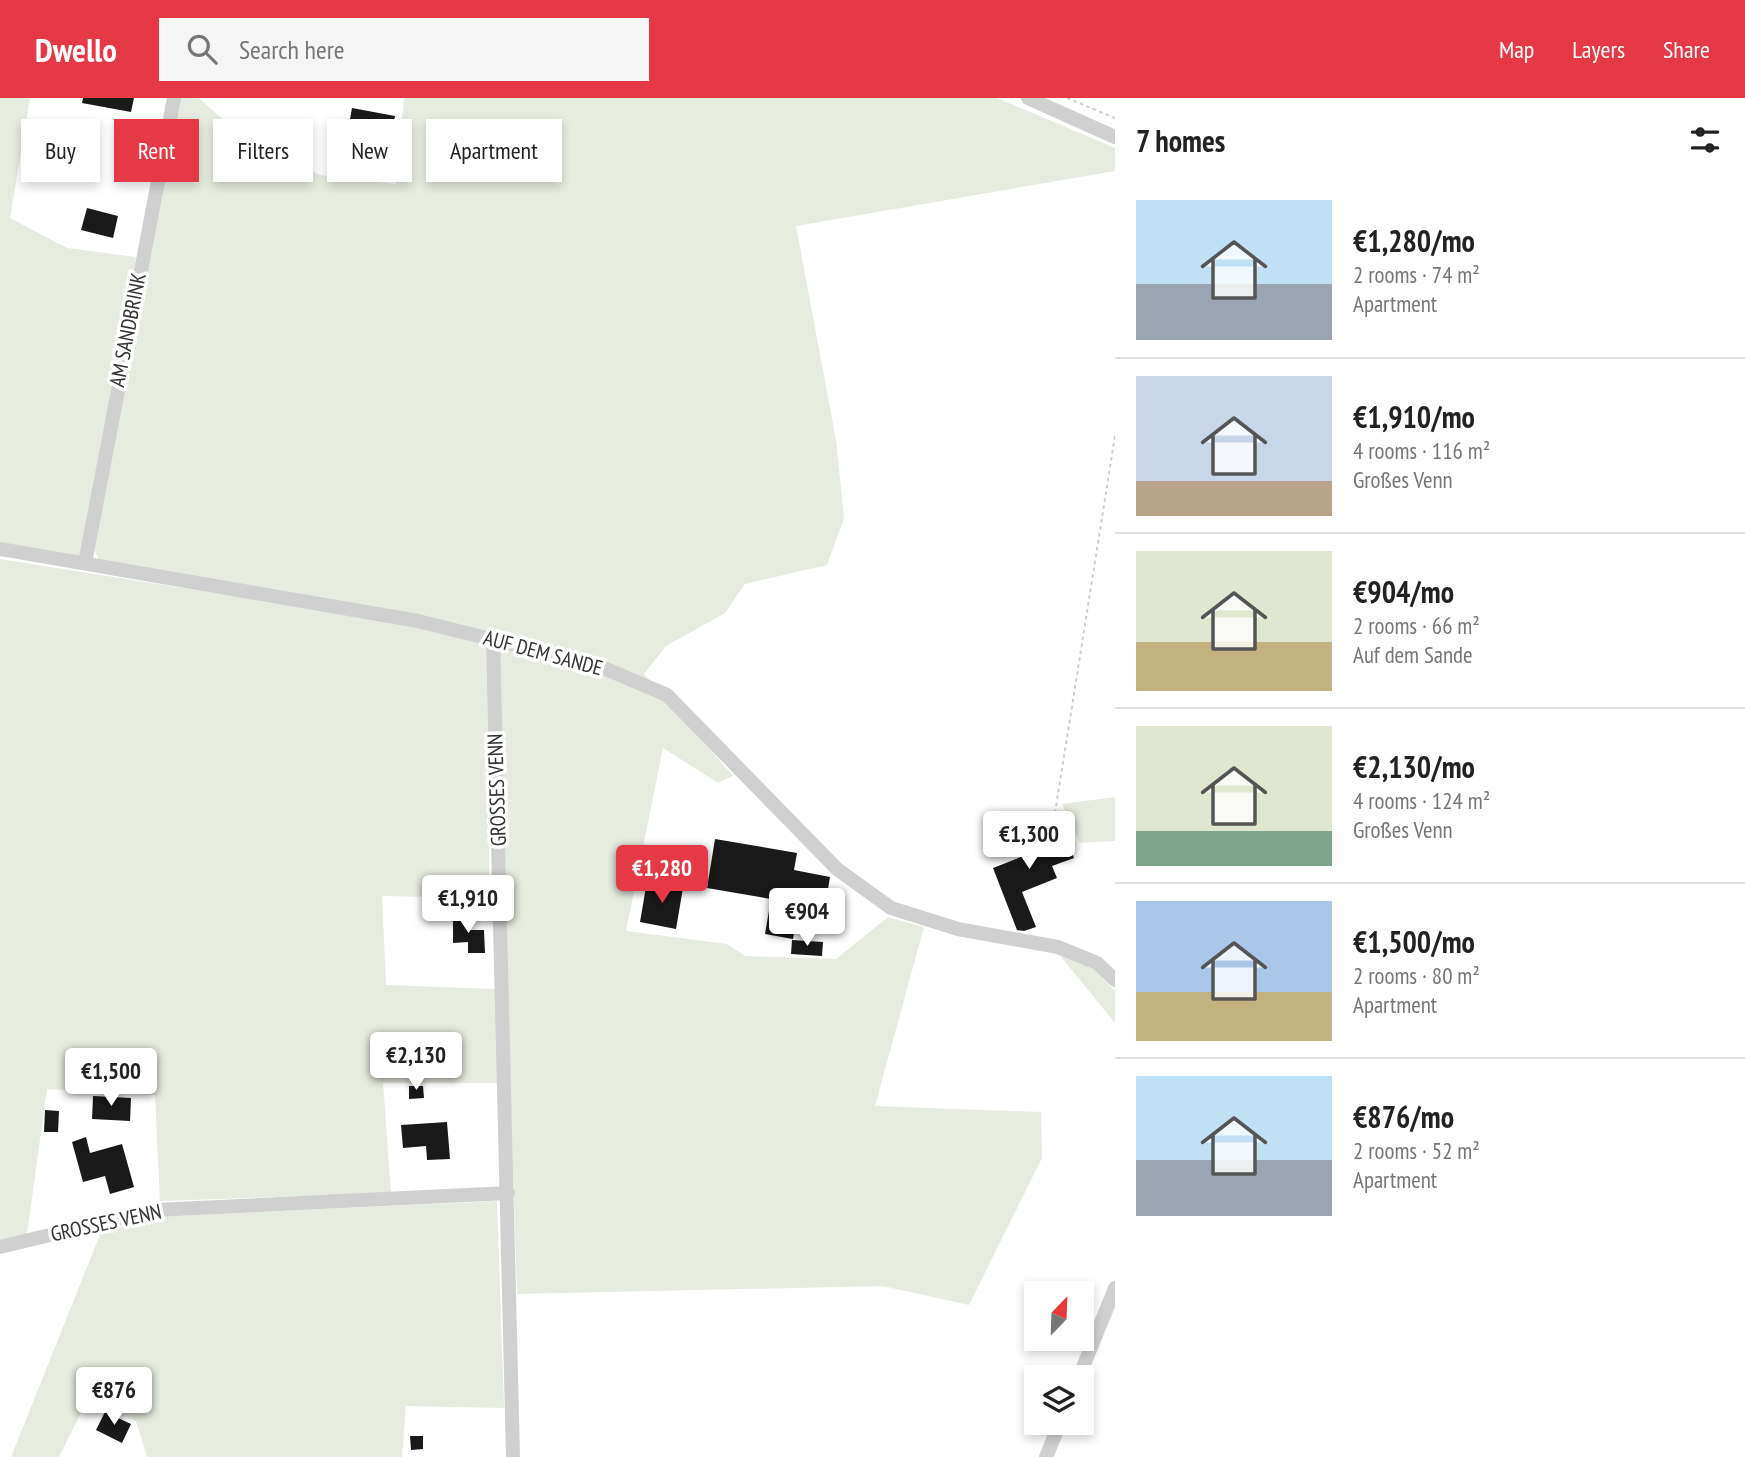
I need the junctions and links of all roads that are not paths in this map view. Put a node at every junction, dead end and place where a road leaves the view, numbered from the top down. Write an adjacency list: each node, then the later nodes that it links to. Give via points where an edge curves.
1 (174, 98): 5 (street, AM SANDBRINK)
2 (1028, 98): 3 (street)
3 (1115, 137)
4 (0, 549): 5 (street, AUF DEM SANDE)
5 (85, 563): 6 (street, AUF DEM SANDE, via 418,621)
6 (493, 639): 7 (street, AUF DEM SANDE, via 599,666 667,695 837,869 891,908 958,929 1058,947 1097,963); 8 (street, GROSSES VENN)
7 (1115, 980)
8 (508, 1193): 9 (street, GROSSES VENN, via 155,1210); 13 (street, GROSSES VENN)
9 (0, 1247)
10 (1115, 1288): 11 (street)
11 (1084, 1365)
12 (1055, 1435): 14 (street)
13 (513, 1457)
14 (1046, 1457)

